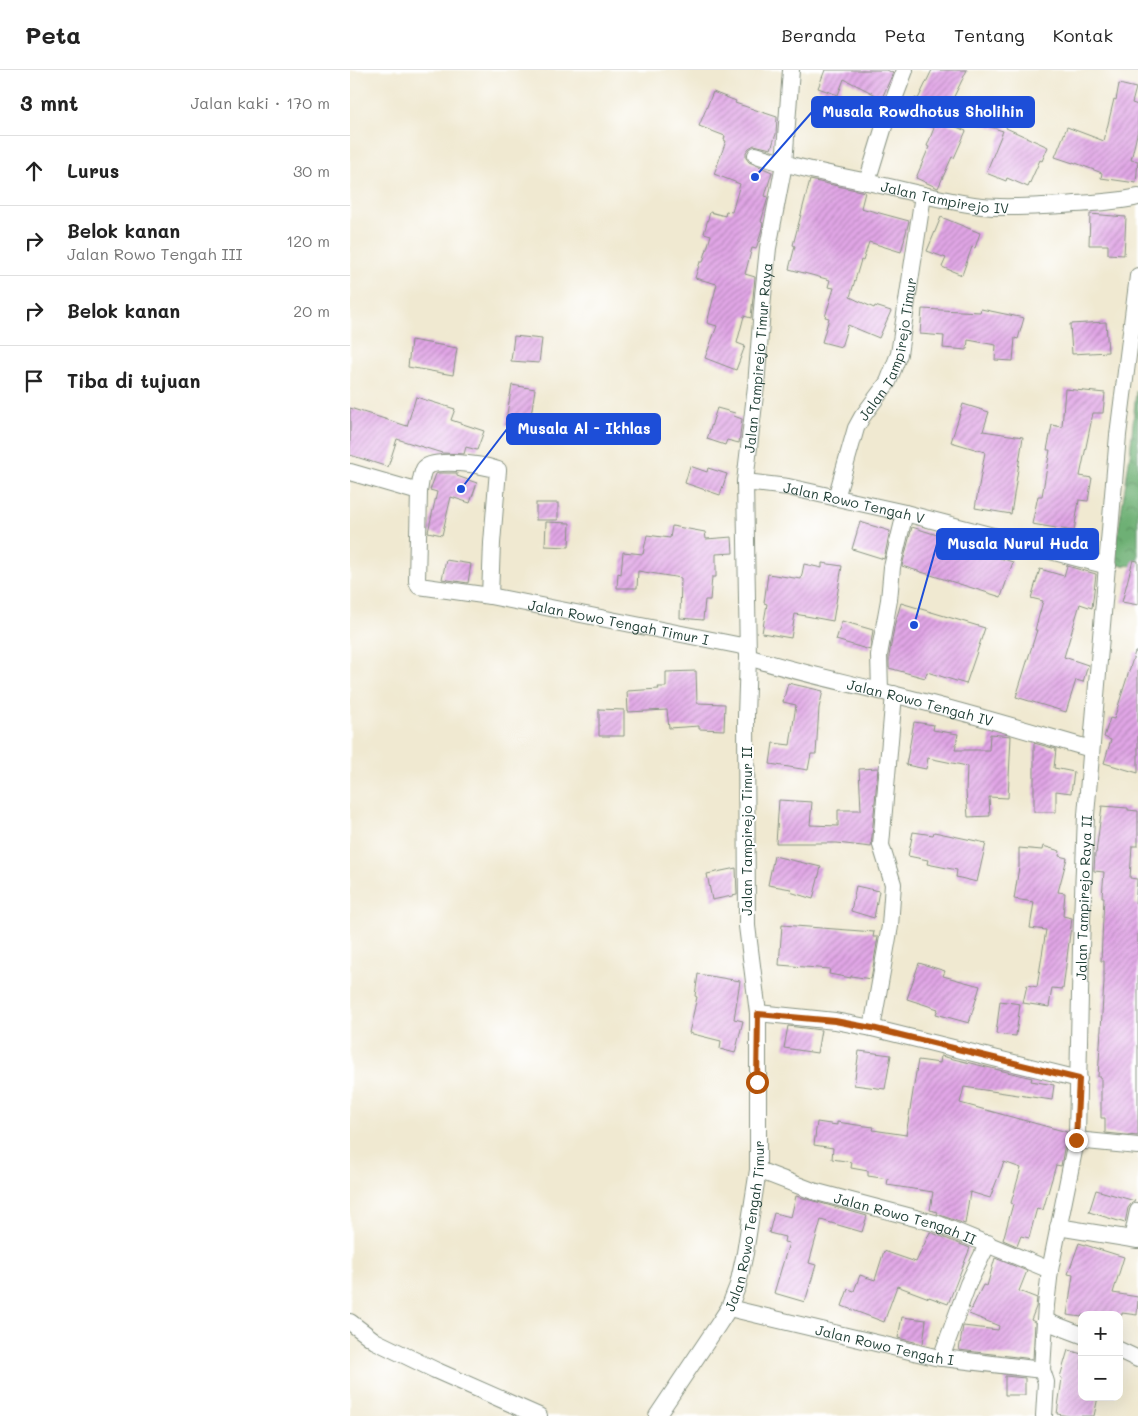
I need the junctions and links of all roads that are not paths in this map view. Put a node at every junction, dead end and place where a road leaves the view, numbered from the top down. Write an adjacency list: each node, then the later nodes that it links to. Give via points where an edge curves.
1 (791, 70): 4 (street, Jalan Tampirejo Timur Raya)
2 (905, 70): 5 (street)
3 (756, 155): 4 (street, Jalan Tampirejo IV)
4 (784, 164): 5 (street, Jalan Tampirejo IV); 10 (street, Jalan Tampirejo Timur Raya, via 768,248)
5 (867, 182): 6 (street, Jalan Tampirejo IV)
6 (923, 195): 7 (street, Jalan Tampirejo IV, via 984,206 1062,205); 12 (street, Jalan Tampirejo Timur, via 899,354 888,382 856,428)
7 (1138, 196)
8 (1138, 276): 14 (street, Jalan Tampirejo Raya II, via 1118,436)
9 (350, 472): 11 (street)
10 (744, 482): 12 (street, Jalan Rowo Tengah V); 16 (street, Jalan Tampirejo Timur Raya)
11 (419, 492): 15 (street, Jalan Rowo Tengah Timur I, via 418,585); 15 (street, Jalan Rowo Tengah Timur I, via 424,469 429,465 449,463 498,470)
12 (836, 498): 13 (street, Jalan Rowo Tengah V)
13 (905, 513): 14 (street, Jalan Rowo Tengah V); 17 (street, via 892,567 879,655)
14 (1108, 566): 18 (street, Jalan Tampirejo Raya II)
15 (490, 596): 16 (street, Jalan Rowo Tengah Timur I)
16 (747, 652): 17 (street, Jalan Rowo Tengah IV, via 780,667); 19 (street, Jalan Tampirejo Timur II, via 747,926)
17 (887, 692): 18 (street, Jalan Rowo Tengah IV); 20 (street, via 881,845 894,884)
18 (1091, 749): 21 (street, Jalan Tampirejo Raya II, via 1081,947)
19 (758, 1014): 20 (street); 24 (street, Jalan Rowo Tengah Timur)
20 (872, 1028): 21 (street)
21 (1079, 1079): 22 (street, Jalan Tampirejo Raya II)
22 (1076, 1140): 23 (street); 26 (street, Jalan Tampirejo Raya II)
23 (1138, 1146)
24 (758, 1170): 28 (street, Jalan Rowo Tengah II, via 812,1192 938,1224); 30 (street, Jalan Rowo Tengah Timur, via 745,1253)
25 (1138, 1211): 27 (street)
26 (1058, 1227): 27 (street); 29 (street, Jalan Tampirejo Raya II)
27 (1135, 1239)
28 (988, 1243): 29 (street, Jalan Rowo Tengah II); 35 (street, via 968,1284)
29 (1050, 1270): 31 (street, Jalan Tampirejo Raya II)
30 (729, 1308): 35 (street, Jalan Rowo Tengah I); 39 (street, Jalan Rowo Tengah Timur)
31 (1045, 1321): 33 (street); 37 (street, Jalan Tampirejo Raya II)
32 (350, 1322): 38 (street, via 375,1342)
33 (1078, 1333)
34 (1123, 1352): 36 (street)
35 (941, 1358): 37 (street, Jalan Rowo Tengah I)
36 (1138, 1359)
37 (1042, 1370): 40 (street, Jalan Tampirejo Raya II, via 1046,1382)
38 (539, 1416)
39 (657, 1416)
40 (1044, 1416)

